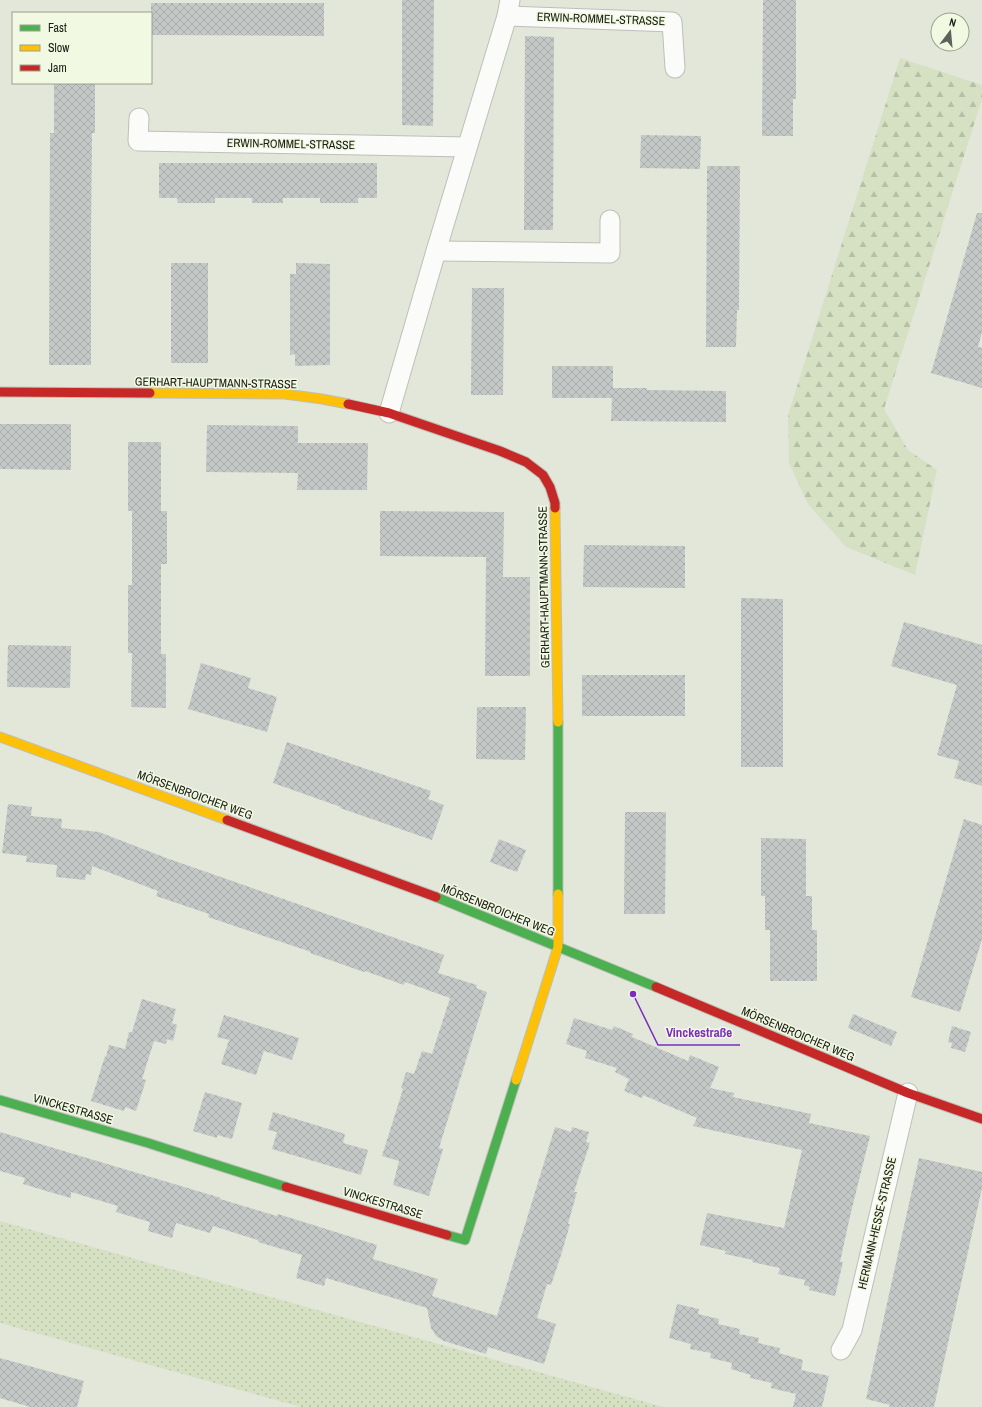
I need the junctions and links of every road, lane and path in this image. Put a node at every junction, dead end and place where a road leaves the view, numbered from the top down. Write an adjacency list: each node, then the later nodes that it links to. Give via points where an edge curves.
1 (508, 8): 2 (street, ERWIN-ROMMEL-STRASSE, via 672,22); 4 (street, ERWIN-ROMMEL-STRASSE)
2 (675, 68)
3 (139, 118): 4 (street, ERWIN-ROMMEL-STRASSE, via 138,141)
4 (467, 147): 6 (street, ERWIN-ROMMEL-STRASSE)
5 (610, 220): 6 (street, via 610,253)
6 (436, 251): 8 (street, ERWIN-ROMMEL-STRASSE)
7 (0, 392): 8 (street, GERHART-HAUPTMANN-STRASSE, via 285,394)
8 (389, 413): 10 (street, GERHART-HAUPTMANN-STRASSE, via 526,462 543,475 550,487 555,504 559,772)
9 (0, 737): 10 (street, MÖRSENBROICHER WEG, via 413,888)
10 (558, 947): 11 (street, MÖRSENBROICHER WEG); 12 (street, VINCKESTRASSE, via 465,1240)
11 (908, 1093): 13 (street, MÖRSENBROICHER WEG); 14 (street, HERMANN-HESSE-STRASSE, via 852,1330)
12 (0, 1100)
13 (982, 1119)
14 (841, 1350)

